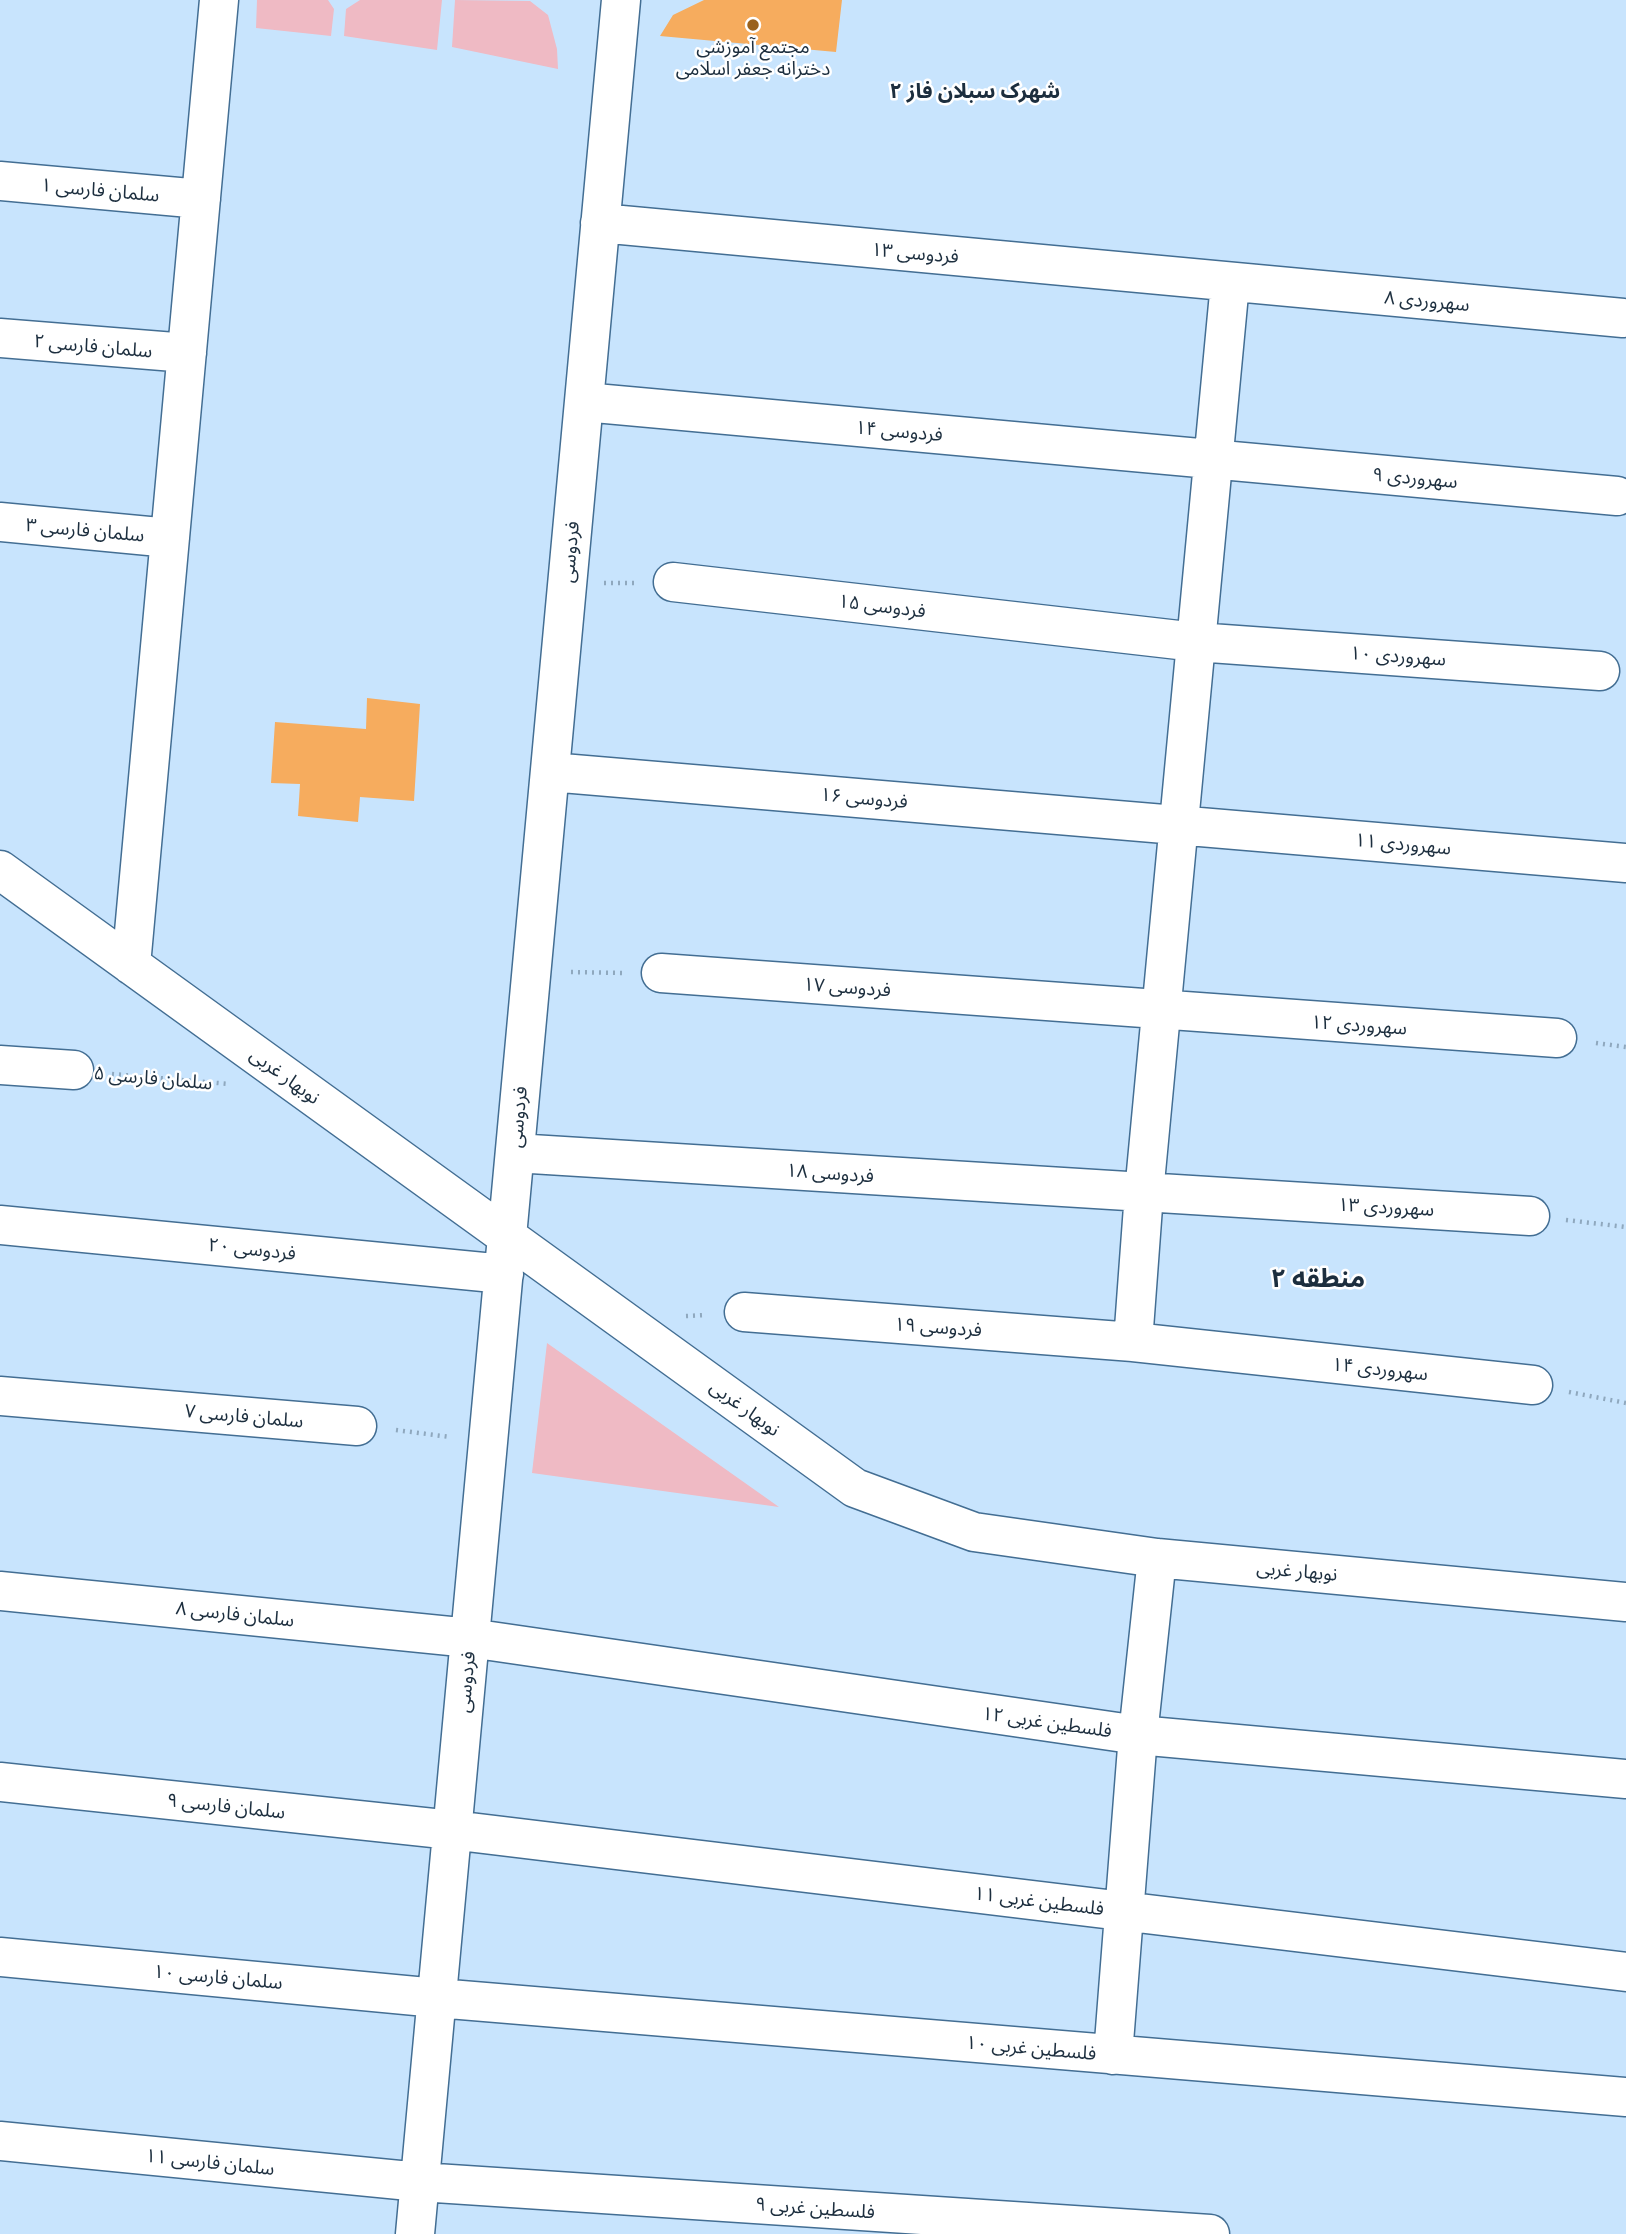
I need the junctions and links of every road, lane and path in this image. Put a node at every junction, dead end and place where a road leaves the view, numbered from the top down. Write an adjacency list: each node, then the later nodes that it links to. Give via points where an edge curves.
1 (219, 0): 4 (street)
2 (621, 0): 5 (street, فردوسی)
3 (0, 181): 4 (street, سلمان فارسی ۱)
4 (201, 199): 9 (street)
5 (600, 223): 6 (street, فردوسی ۱۳); 10 (street, فردوسی)
6 (1230, 283): 7 (street, سهروردی ۸); 11 (street)
7 (1623, 318)
8 (0, 338): 9 (street, سلمان فارسی ۲)
9 (187, 353): 14 (street)
10 (584, 402): 11 (street, فردوسی ۱۴); 16 (street, فردوسی)
11 (1213, 460): 12 (street, سهروردی ۹); 17 (street)
12 (1617, 496)
13 (0, 522): 14 (street, سلمان فارسی ۳)
14 (170, 538): 24 (street)
15 (673, 582): 16 (path); 17 (street, فردوسی ۱۵)
16 (567, 583): 19 (street, فردوسی)
17 (1196, 642): 18 (street, سهروردی ۱۰); 20 (street)
18 (1600, 671)
19 (550, 772): 20 (street, فردوسی ۱۶); 25 (street, فردوسی)
20 (1179, 825): 21 (street, سهروردی ۱۱); 27 (street)
21 (1626, 863)
22 (0, 870): 23 (street, نوبهار غربی)
23 (17, 893): 24 (street, نوبهار غربی)
24 (131, 965): 37 (street, نوبهار غربی)
25 (531, 972): 26 (path); 32 (street, فردوسی)
26 (661, 973): 27 (street, فردوسی ۱۷)
27 (1162, 1011): 28 (street, سهروردی ۱۲); 33 (street)
28 (1557, 1038)
29 (0, 1065): 30 (street, سلمان فارسی ۵)
30 (74, 1070): 31 (path, سلمان فارسی ۵)
31 (238, 1085)
32 (515, 1153): 33 (street, فردوسی ۱۸); 37 (street, فردوسی)
33 (1144, 1193): 34 (street, سهروردی ۱۳); 40 (street)
34 (1530, 1216): 36 (path)
35 (0, 1225): 38 (street, فردوسی ۲۰)
36 (1626, 1227)
37 (507, 1237): 38 (street, فردوسی); 46 (street, نوبهار غربی, via 855,1488 974,1532)
38 (503, 1274): 45 (street, فردوسی)
39 (744, 1312): 40 (street, فردوسی ۱۹)
40 (1133, 1342): 41 (street, سهروردی ۱۴)
41 (1533, 1385): 43 (path)
42 (0, 1396): 44 (street, سلمان فارسی ۷)
43 (1626, 1403)
44 (357, 1426): 45 (path)
45 (488, 1442): 49 (street, فردوسی)
46 (1157, 1558): 48 (street, نوبهار غربی); 50 (street)
47 (0, 1591): 49 (street, سلمان فارسی ۸)
48 (1626, 1602)
49 (470, 1637): 50 (street, فلسطین غربی ۱۲); 53 (street, فردوسی)
50 (1138, 1735): 51 (street, فلسطین غربی ۱۲); 54 (street)
51 (1626, 1779)
52 (0, 1782): 53 (street, سلمان فارسی ۹)
53 (452, 1830): 54 (street, فلسطین غربی ۱۱); 57 (street, فردوسی)
54 (1123, 1911): 56 (street, فلسطین غربی ۱۱); 58 (street)
55 (0, 1956): 57 (street, سلمان فارسی ۱۰)
56 (1626, 1972)
57 (437, 1998): 58 (street, فلسطین غربی ۱۰); 61 (street, فردوسی)
58 (1113, 2055): 59 (street, فلسطین غربی ۱۰)
59 (1626, 2097)
60 (0, 2141): 61 (street, سلمان فارسی ۱۱)
61 (420, 2182): 62 (street, فلسطین غربی ۹); 63 (street, فردوسی)
62 (1102, 2230): 64 (street, فلسطین غربی ۹)
63 (415, 2234)
64 (1210, 2234)

